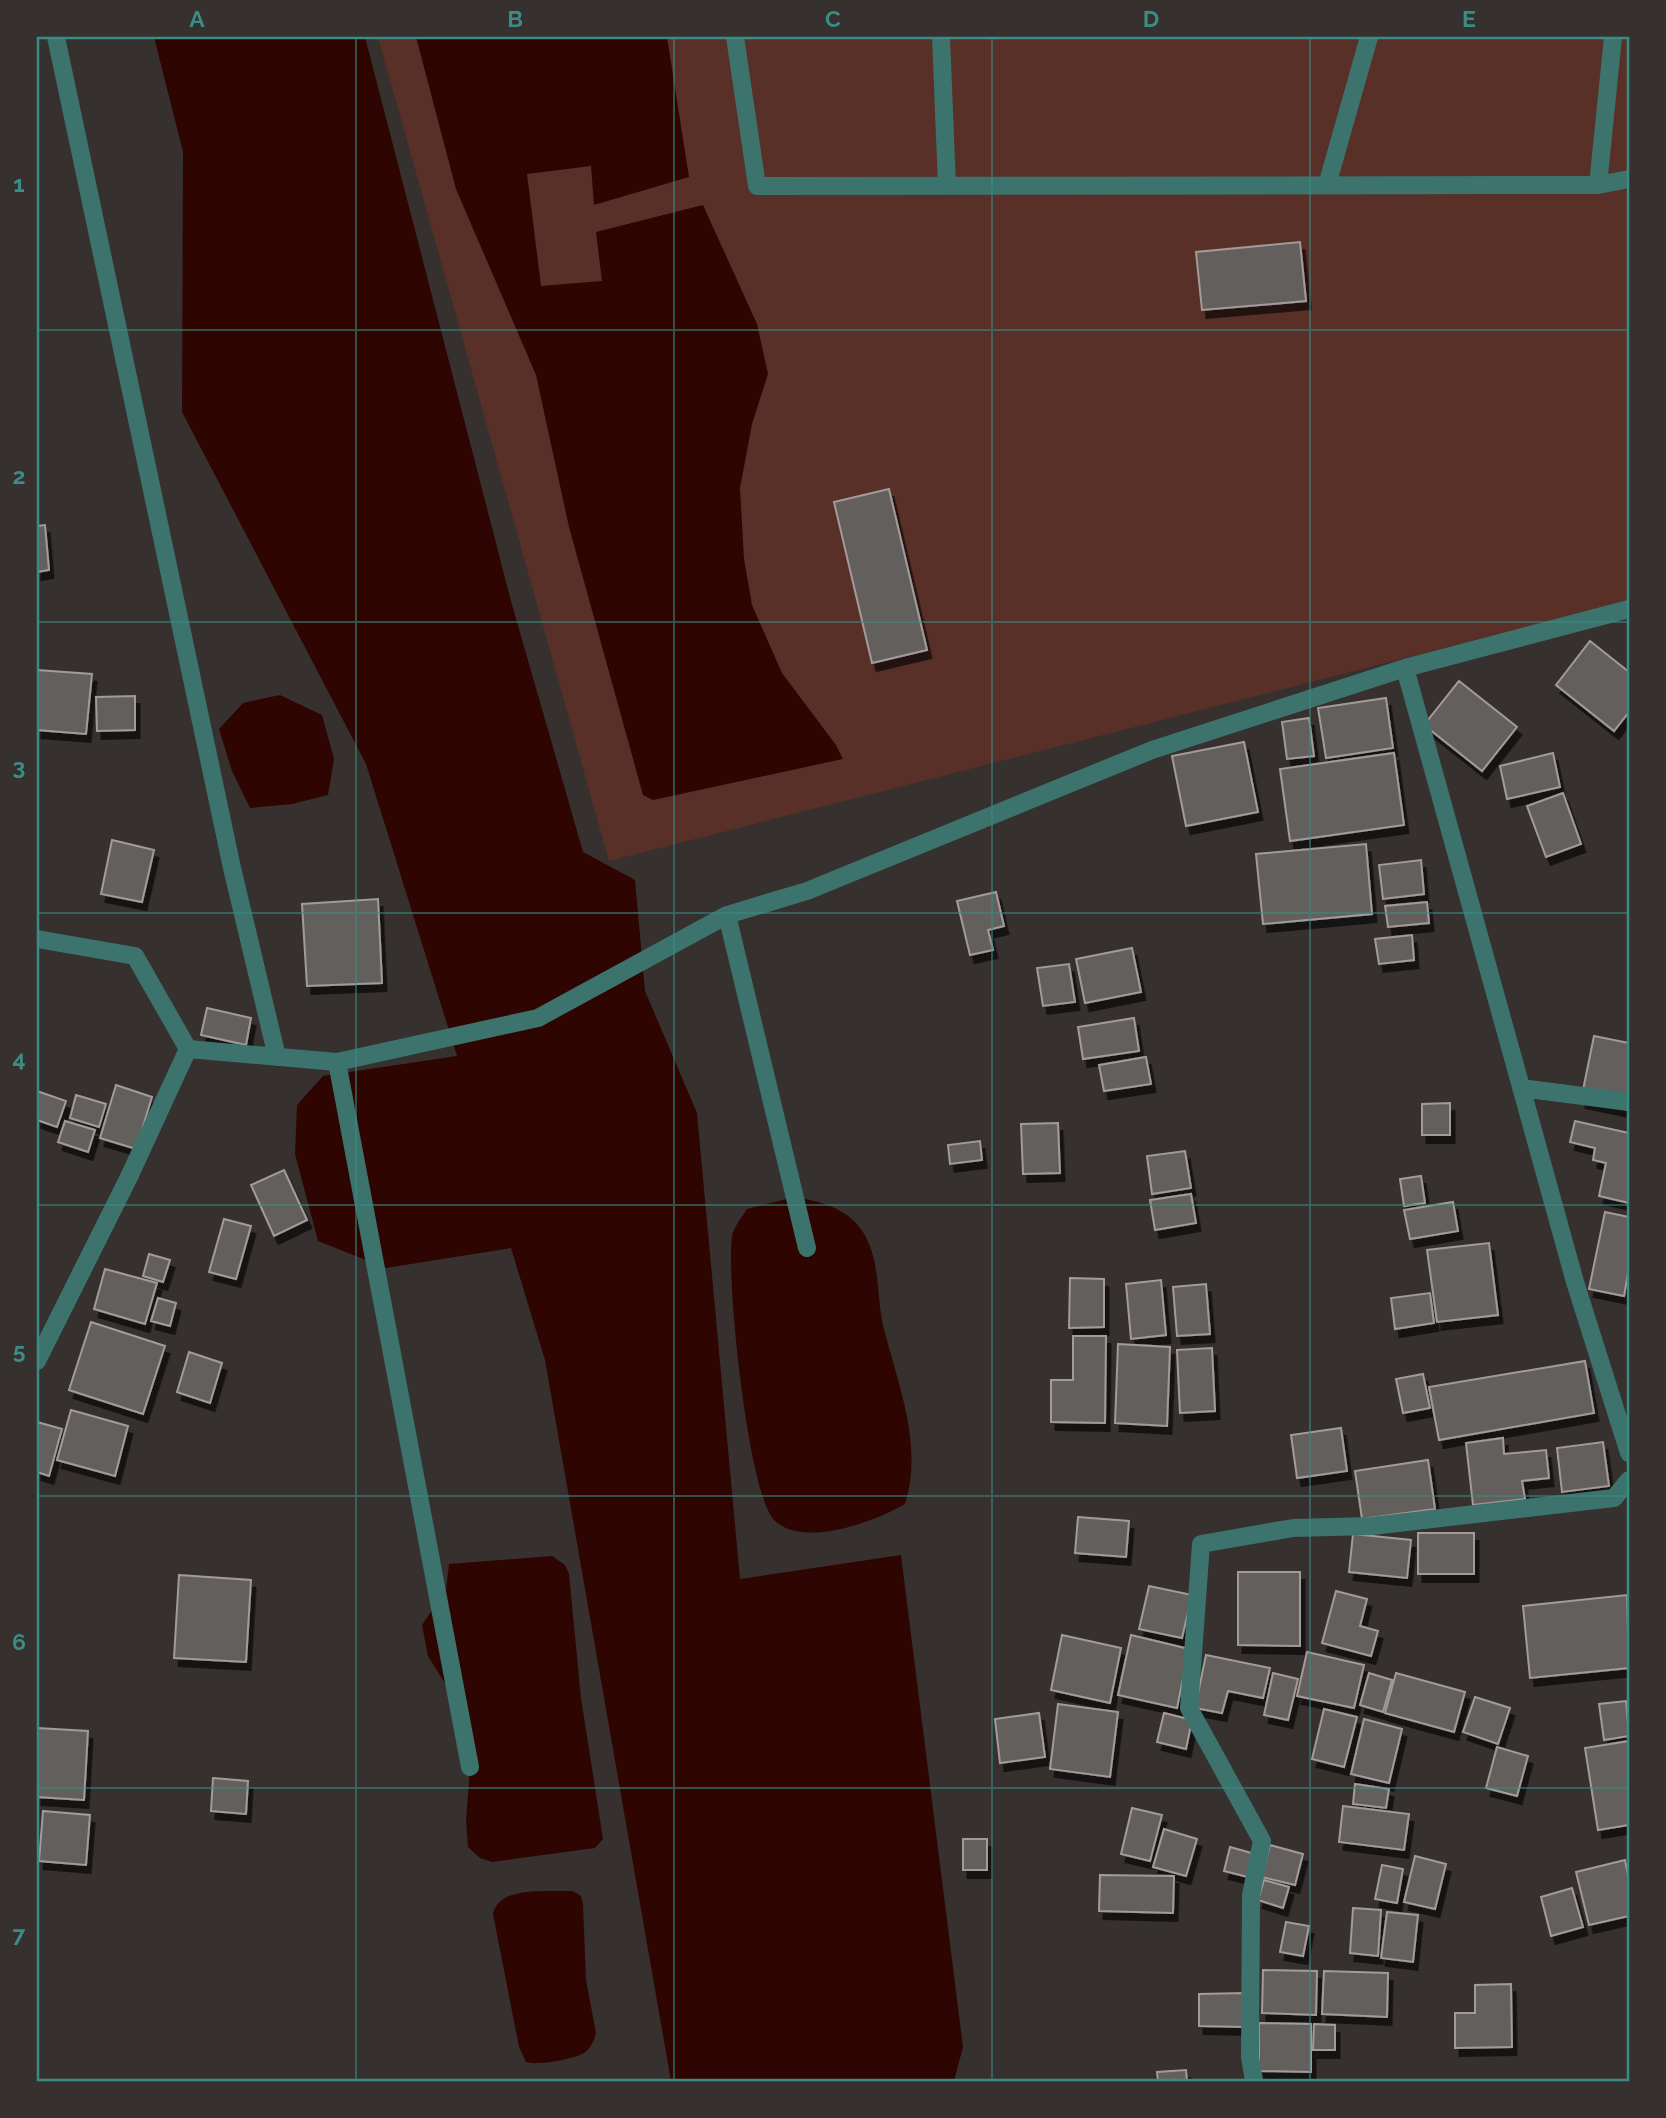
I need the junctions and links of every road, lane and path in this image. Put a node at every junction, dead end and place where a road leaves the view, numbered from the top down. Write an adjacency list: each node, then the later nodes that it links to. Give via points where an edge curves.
1 (56, 37): 15 (street, via 229,854)
2 (734, 37): 9 (street, via 757,186)
3 (941, 37): 9 (street)
4 (1369, 37): 7 (street)
5 (1613, 37): 8 (street)
6 (1629, 179): 8 (street)
7 (1327, 185): 8 (street); 9 (street)
8 (1598, 185)
9 (947, 186)
10 (1629, 609): 11 (street)
11 (1405, 668): 12 (street, via 1152,750 807,891); 17 (street)
12 (727, 915): 16 (street, via 538,1018); 19 (street)
13 (37, 939): 14 (street, via 135,956)
14 (188, 1049): 15 (street); 20 (street)
15 (277, 1057): 16 (street)
16 (337, 1062): 23 (street)
17 (1521, 1088): 18 (street); 21 (street)
18 (1629, 1102)
19 (807, 1248)
20 (37, 1361)
21 (1629, 1454)
22 (1629, 1480): 24 (street, via 1614,1499 1372,1526 1293,1528 1201,1544 1189,1708 1262,1841 1251,1895 1250,2057)
23 (470, 1767)
24 (1254, 2081)

